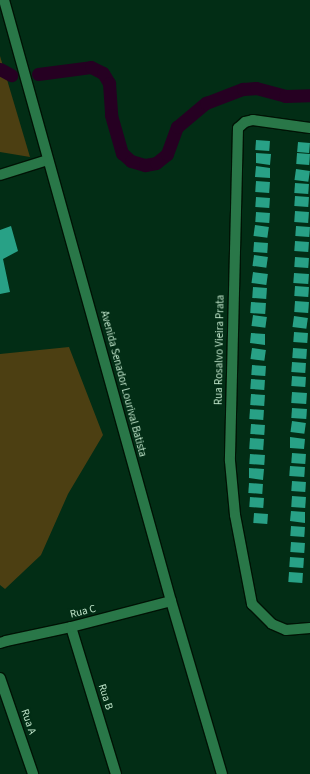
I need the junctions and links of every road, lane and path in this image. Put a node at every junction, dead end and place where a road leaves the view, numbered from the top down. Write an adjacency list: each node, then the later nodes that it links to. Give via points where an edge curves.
1 (4, 0): 3 (street, Avenida Senador Lourival Batista)
2 (310, 128): 7 (street, Rua Rosalvo Vieira Prata, via 254,120 240,124 236,134 230,461 235,515 252,604 272,624 286,630)
3 (48, 160): 4 (street); 5 (street, Avenida Senador Lourival Batista)
4 (0, 176)
5 (171, 601): 6 (street, Rua C); 12 (street, Avenida Senador Lourival Batista)
6 (71, 628): 8 (street, Rua C); 11 (street, Rua B)
7 (310, 628)
8 (0, 644)
9 (0, 678): 10 (street, Rua A)
10 (33, 774)
11 (116, 774)
12 (222, 774)

